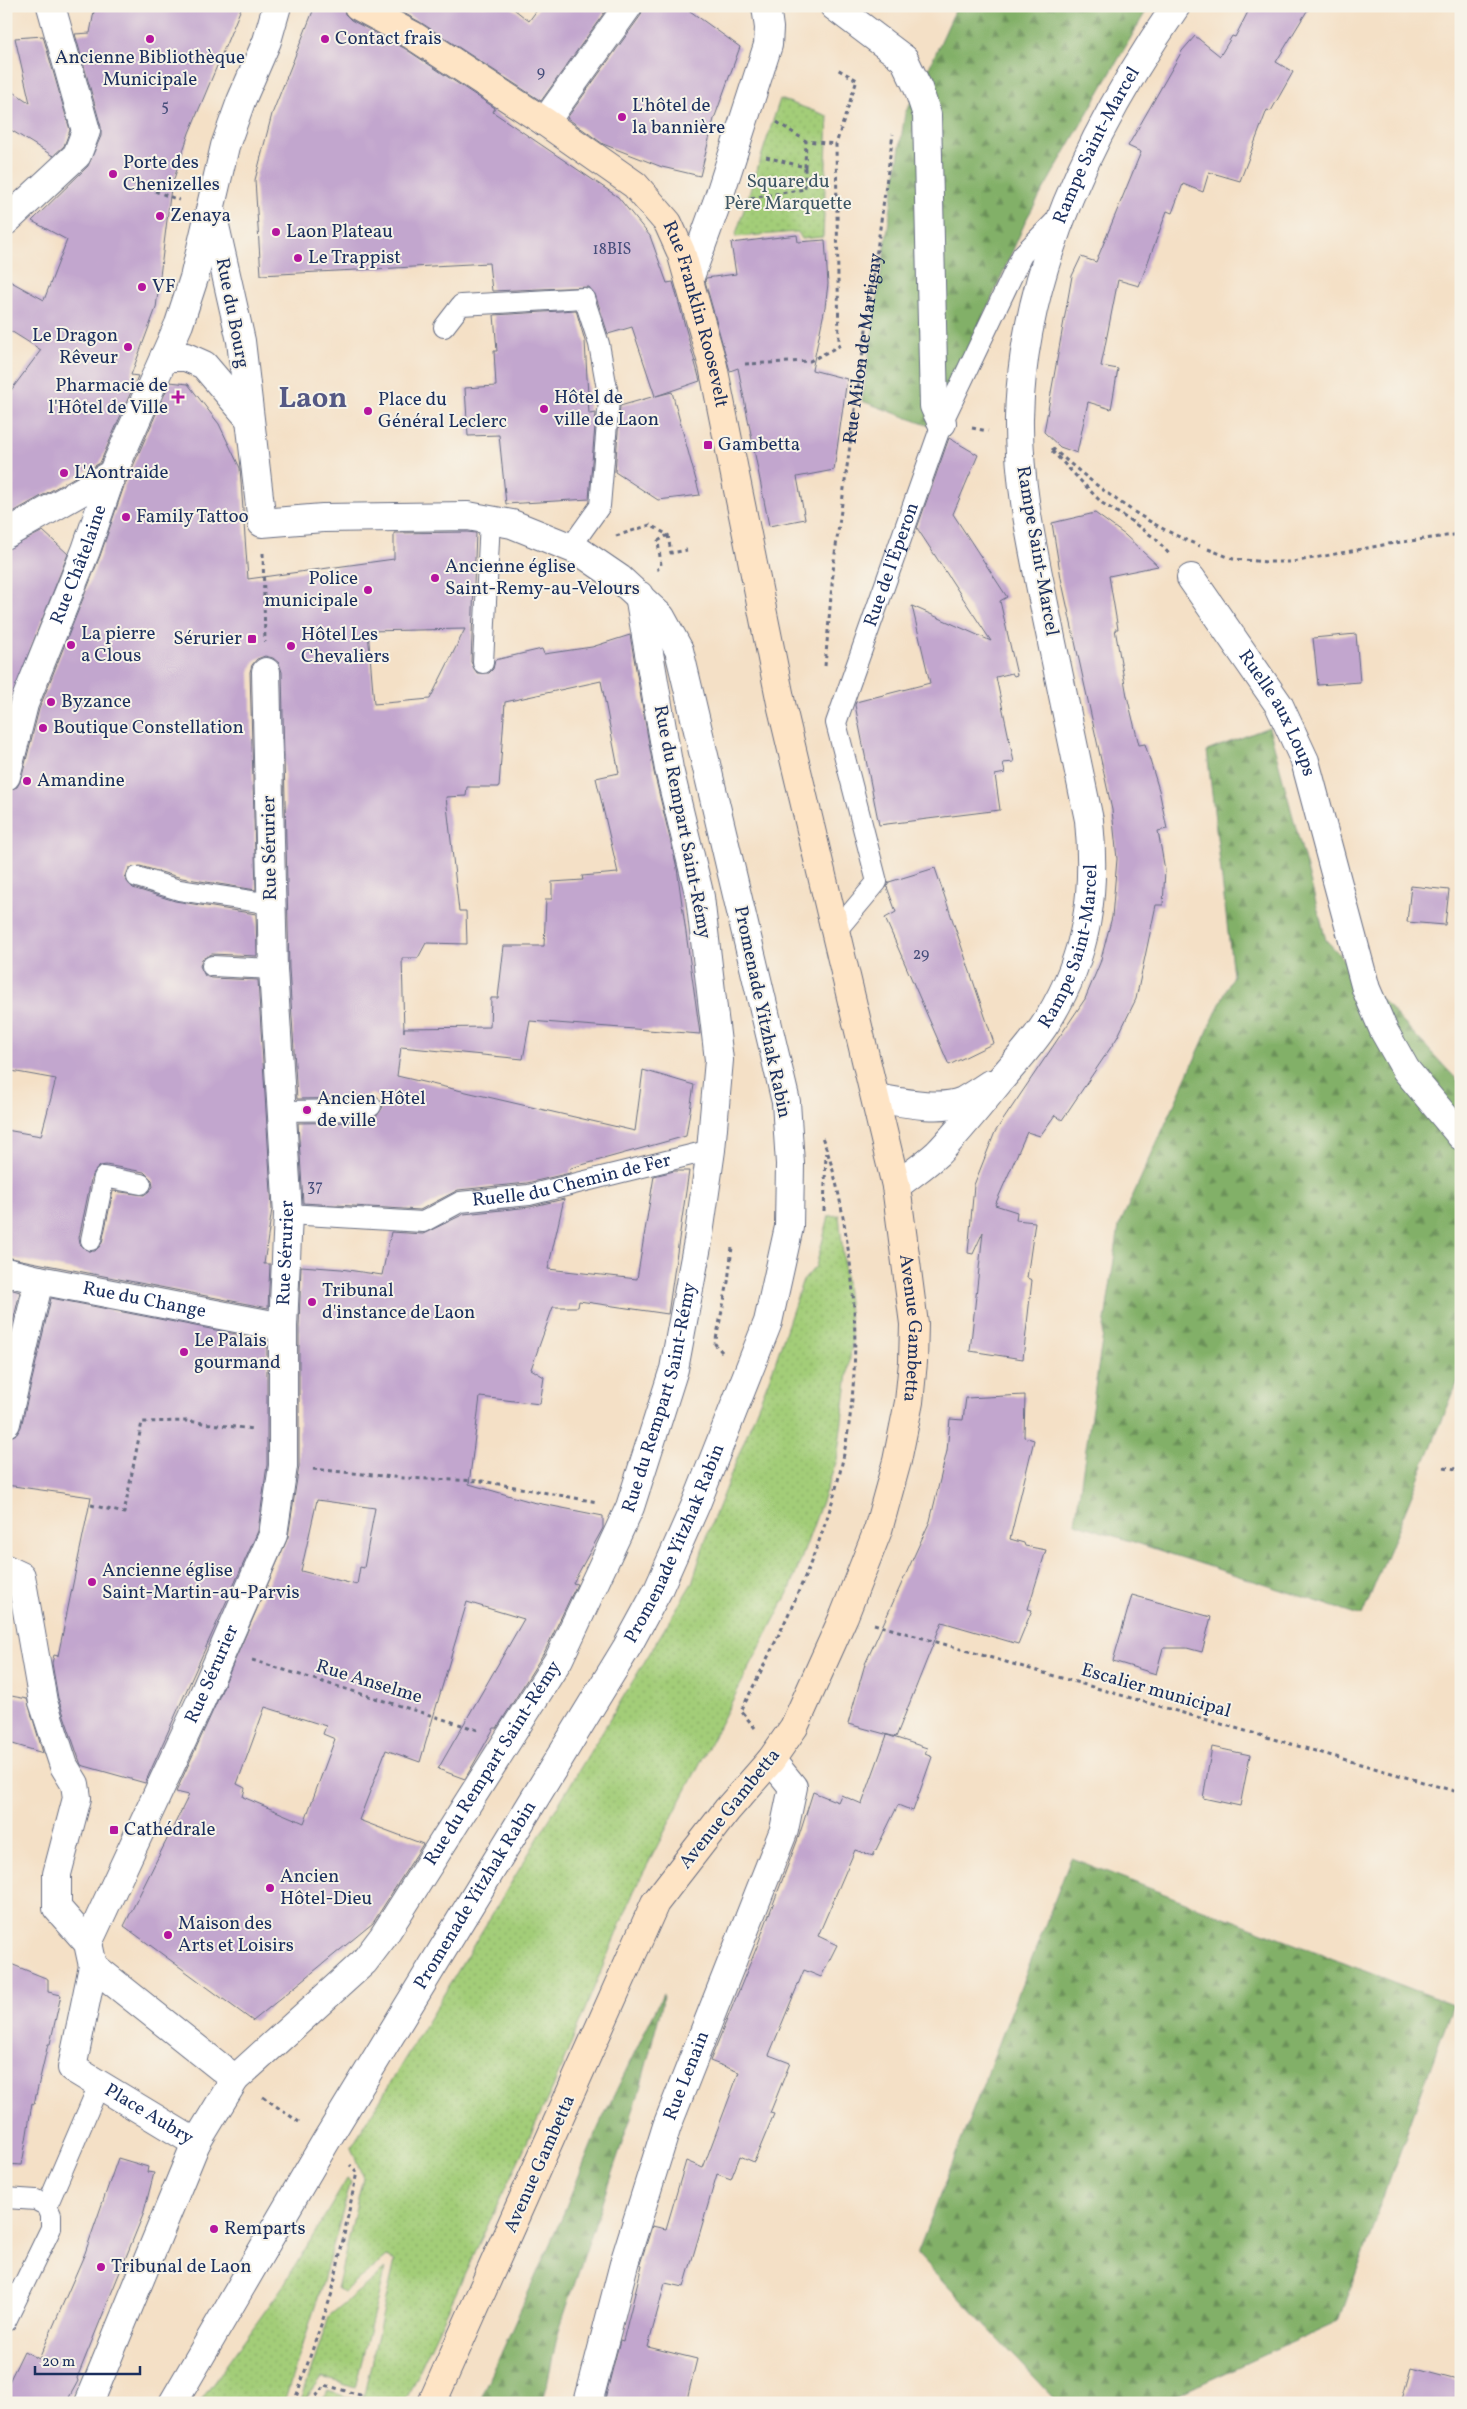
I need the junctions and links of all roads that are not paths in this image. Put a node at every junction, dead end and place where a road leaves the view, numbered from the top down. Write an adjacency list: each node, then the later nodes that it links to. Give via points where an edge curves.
1 (52, 6): 11 (street, via 86,131 77,155)
2 (277, 6): 9 (street, Rue du Bourg, via 268,41 225,146)
3 (358, 6): 8 (main road, Rue Franklin Roosevelt, via 412,36)
4 (628, 6): 8 (street)
5 (766, 6): 12 (street, via 768,45 720,197)
6 (834, 6): 16 (street, via 904,59 927,116 934,406)
7 (1176, 6): 10 (street, Rampe Saint-Marcel, via 1133,71)
8 (545, 122): 12 (main road, Rue Franklin Roosevelt, via 636,185 668,223)
9 (211, 208): 14 (street, Rue du Bourg, via 180,324); 15 (street, Rue du Bourg, via 241,341)
10 (1064, 212): 16 (lane, Rue de l'Éperon, via 1022,255); 32 (street, Rampe Saint-Marcel, via 1038,293 1026,346 1020,428 1025,507 1089,820 1092,885 1088,920 1066,983 1050,1018)
11 (6, 221)
12 (690, 277): 29 (main road, Rue Franklin Roosevelt, via 713,366 776,680)
13 (444, 327): 21 (lane, via 461,305 584,298 599,344 608,400 600,506)
14 (164, 357): 15 (street, via 186,357 204,365); 17 (street, Rue Châtelaine)
15 (249, 418): 19 (street, Rue du Bourg)
16 (942, 423): 29 (lane, Rue de l'Éperon, via 836,723 877,882)
17 (112, 474): 20 (street); 26 (street, Rue Châtelaine, via 86,550 24,704)
18 (490, 520): 19 (street, Promenade Yitzhak Rabin, via 451,516 323,518); 21 (street, Promenade Yitzhak Rabin, via 512,524); 24 (lane)
19 (262, 523)
20 (6, 534)
21 (570, 548): 23 (street, Promenade Yitzhak Rabin, via 620,579)
22 (1191, 578): 36 (street, Ruelle aux Loups, via 1279,705 1305,761 1366,989 1406,1070)
23 (639, 595): 37 (street, Rue du Rempart Saint-Rémy, via 669,769 700,897 720,1060); 56 (street, Promenade Yitzhak Rabin, via 661,617 679,650 786,1102 790,1164 789,1228 768,1322 662,1581 627,1647 326,2141)
24 (483, 663)
25 (266, 672): 28 (street, Rue Sérurier)
26 (6, 776)
27 (137, 877): 28 (lane, via 178,890)
28 (272, 904): 31 (street, Rue Sérurier)
29 (836, 931): 33 (main road, Avenue Gambetta)
30 (212, 966): 31 (lane)
31 (273, 969): 35 (street, Rue Sérurier)
32 (1006, 1074): 33 (street, Rampe Saint-Marcel, via 961,1102 945,1105); 39 (street, Rampe Saint-Marcel, via 937,1154)
33 (876, 1098): 39 (main road, Avenue Gambetta)
34 (371, 1106): 35 (lane, via 362,1110)
35 (282, 1111): 40 (street, Rue Sérurier)
36 (1461, 1136)
37 (711, 1150): 40 (lane, Ruelle du Chemin de Fer, via 529,1195 460,1202 423,1222); 49 (street, Rue du Rempart Saint-Rémy, via 674,1369 630,1507 559,1659 364,1962)
38 (142, 1184): 41 (lane, via 104,1177)
39 (896, 1186): 47 (main road, Avenue Gambetta, via 914,1324 909,1402 897,1461 878,1530 844,1616 794,1727)
40 (288, 1214): 44 (street, Rue Sérurier)
41 (91, 1240)
42 (6, 1272): 43 (street, Rue du Change)
43 (39, 1280): 44 (street, Rue du Change, via 82,1281); 45 (street)
44 (283, 1327): 48 (street, Rue Sérurier, via 283,1466 273,1535)
45 (6, 1423)
46 (6, 1569): 48 (street, via 21,1576 43,1702 64,1766 76,1784 77,1798 57,1874 57,1908)
47 (771, 1760): 57 (main road, Avenue Gambetta, via 727,1810 655,1903); 58 (street, Rue Lenain, via 793,1787 784,1830 667,2126 625,2260)
48 (91, 1954): 49 (street); 50 (street, Place Aubry, via 72,2068)
49 (236, 2079): 51 (street, Place Aubry)
50 (100, 2085): 51 (street, Place Aubry); 53 (lane)
51 (196, 2144): 55 (street)
52 (6, 2198): 53 (lane, via 36,2200)
53 (47, 2206): 54 (lane, via 51,2228)
54 (6, 2321)
55 (89, 2403)
56 (173, 2403)
57 (432, 2403)
58 (588, 2403)

